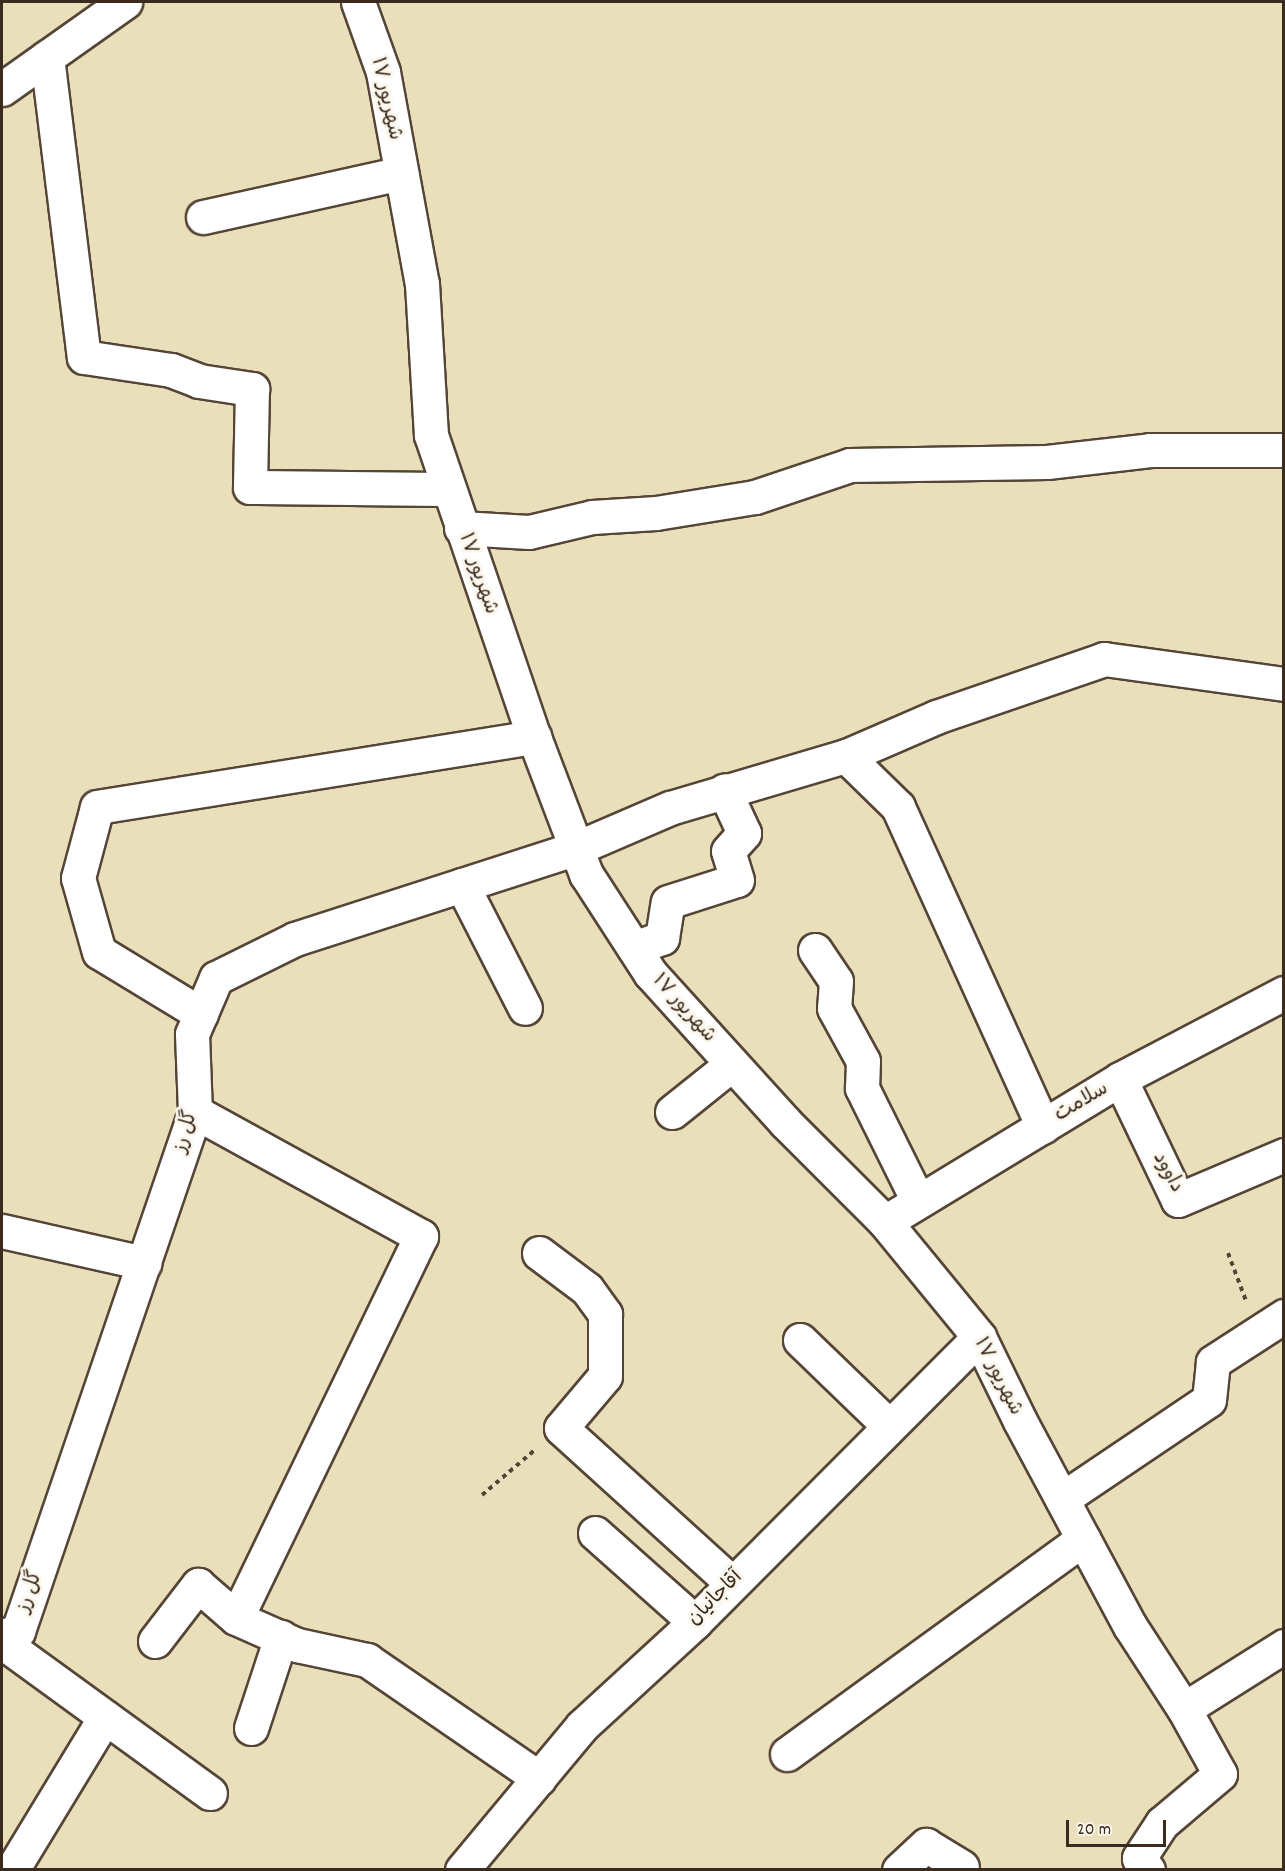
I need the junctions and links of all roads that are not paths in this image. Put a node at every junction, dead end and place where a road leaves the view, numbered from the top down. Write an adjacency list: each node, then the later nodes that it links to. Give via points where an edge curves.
1 (125, 2): 3 (street)
2 (358, 2): 5 (street, ۱۷ شهریور, via 382,72)
3 (47, 57): 4 (street); 8 (street, via 84,357 171,370 199,381 252,388 250,487)
4 (2, 89)
5 (401, 173): 6 (street); 8 (street, ۱۷ شهریور, via 422,284 431,435)
6 (203, 217)
7 (1284, 450): 9 (street, via 1150,450 1047,462 850,465 744,499 656,513 592,517 529,532)
8 (448, 489): 9 (street, ۱۷ شهریور)
9 (461, 528): 11 (street, ۱۷ شهریور)
10 (1284, 684): 12 (street, گل رز, via 1104,659 936,717)
11 (534, 736): 14 (street, ۱۷ شهریور); 20 (street, via 97,807 78,878 99,952)
12 (846, 756): 13 (street, گل رز); 25 (street, via 898,807)
13 (724, 790): 14 (street, گل رز, via 670,808); 16 (street, via 744,833 729,851 737,880 668,902 662,938)
14 (577, 848): 15 (street, گل رز); 16 (street, ۱۷ شهریور, via 586,874)
15 (462, 885): 19 (street); 20 (street, گل رز, via 295,939 216,978)
16 (634, 948): 21 (street, ۱۷ شهریور, via 650,973)
17 (815, 950): 27 (street, via 836,981 834,1008 863,1061 862,1088)
18 (1284, 993): 22 (street, سلامت)
19 (525, 1008)
20 (201, 1014): 23 (street, گل رز, via 192,1034)
21 (732, 1064): 24 (street); 28 (street, ۱۷ شهریور)
22 (1120, 1079): 25 (street, سلامت); 26 (street, داوود, via 1178,1200)
23 (195, 1112): 31 (street, گل رز); 40 (street, via 421,1236)
24 (672, 1112)
25 (1042, 1127): 27 (street, سلامت)
26 (1284, 1155)
27 (918, 1201): 28 (street, سلامت)
28 (885, 1222): 33 (street, ۱۷ شهریور)
29 (2, 1231): 31 (street)
30 (538, 1253): 39 (street, via 586,1289 605,1314 605,1376 561,1428)
31 (144, 1263): 42 (street, گل رز, via 18,1631)
32 (1271, 1324): 36 (street, via 1213,1362 1209,1400)
33 (979, 1337): 35 (street, آقاجانیان); 36 (street, ۱۷ شهریور)
34 (800, 1340): 35 (street)
35 (889, 1426): 39 (street, آقاجانیان)
36 (1062, 1499): 38 (street, ۱۷ شهریور)
37 (595, 1533): 41 (street)
38 (1083, 1539): 47 (street, ۱۷ شهریور, via 1130,1626); 50 (street)
39 (732, 1583): 41 (street, آقاجانیان)
40 (236, 1618): 43 (street); 44 (street, via 198,1585)
41 (695, 1622): 51 (street, آقاجانیان, via 582,1726)
42 (2, 1636)
43 (281, 1637): 49 (street); 51 (street, via 297,1645 368,1660)
44 (155, 1641)
45 (2, 1642): 48 (street)
46 (1284, 1646): 47 (street)
47 (1184, 1709): 57 (street, ۱۷ شهریور, via 1220,1774 1162,1823 1139,1858)
48 (105, 1718): 52 (street); 54 (street)
49 (251, 1728)
50 (787, 1754)
51 (539, 1778): 55 (street, آقاجانیان)
52 (210, 1793)
53 (962, 1867): 56 (street, via 926,1845)
54 (12, 1869)
55 (462, 1869)
56 (899, 1869)
57 (1148, 1869)

